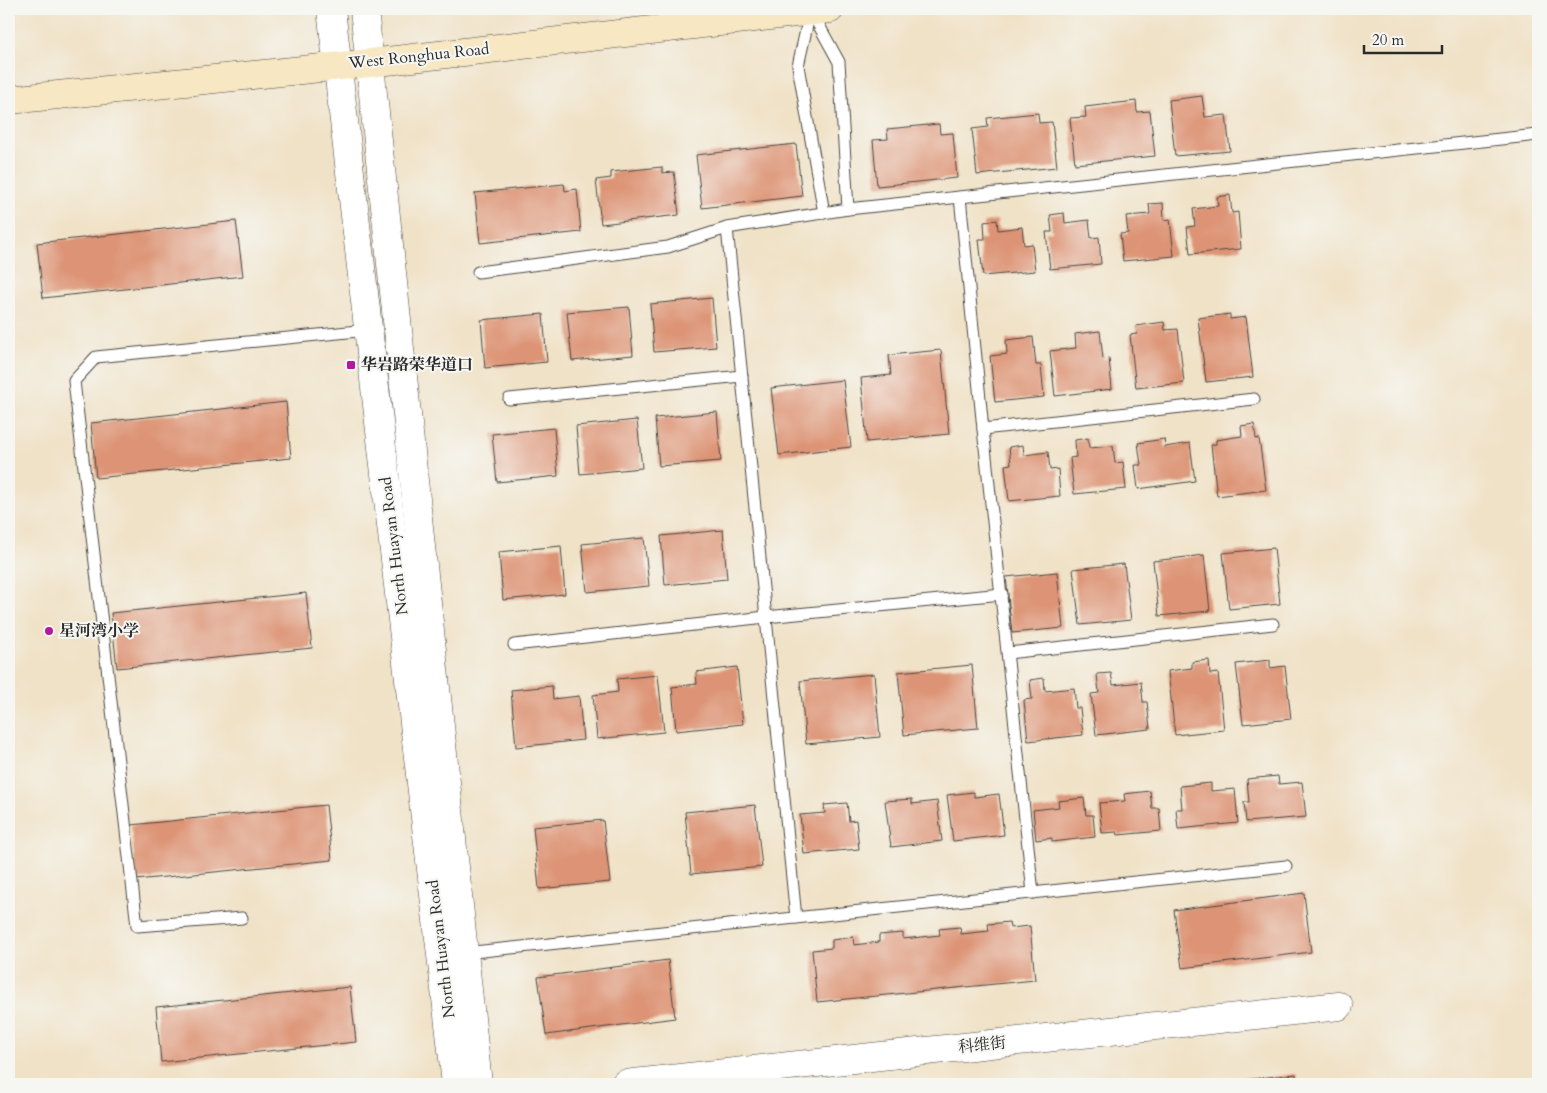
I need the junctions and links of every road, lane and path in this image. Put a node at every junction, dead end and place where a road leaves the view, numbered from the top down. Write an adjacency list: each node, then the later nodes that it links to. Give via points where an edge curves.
1 (331, 9): 5 (street, North Huayan Road)
2 (364, 9): 4 (street, North Huayan Road)
3 (820, 10): 4 (main road, West Ronghua Road); 9 (lane, via 839,62); 10 (lane, via 798,66)
4 (370, 63): 5 (main road, West Ronghua Road); 27 (street, North Huayan Road)
5 (337, 65): 6 (main road, West Ronghua Road); 13 (street, North Huayan Road)
6 (9, 100)
7 (1538, 135): 8 (lane)
8 (960, 197): 9 (lane); 17 (lane)
9 (848, 208): 10 (lane)
10 (824, 213): 11 (lane)
11 (727, 228): 12 (lane, via 668,247); 14 (lane)
12 (478, 272)
13 (368, 330): 25 (lane, via 96,357 74,381 137,926); 29 (street, North Huayan Road)
14 (742, 376): 15 (lane); 19 (lane)
15 (509, 399)
16 (1254, 399): 17 (lane)
17 (983, 429): 18 (lane)
18 (1002, 594): 19 (lane); 22 (lane)
19 (766, 617): 21 (lane); 26 (lane)
20 (1273, 624): 22 (lane)
21 (514, 645)
22 (1008, 654): 24 (lane)
23 (1286, 866): 24 (lane)
24 (1034, 893): 26 (lane)
25 (242, 918)
26 (796, 918): 27 (lane)
27 (464, 953): 30 (street, North Huayan Road)
28 (1339, 1006): 31 (street, 科维街)
29 (456, 1084)
30 (478, 1084)
31 (625, 1084)

